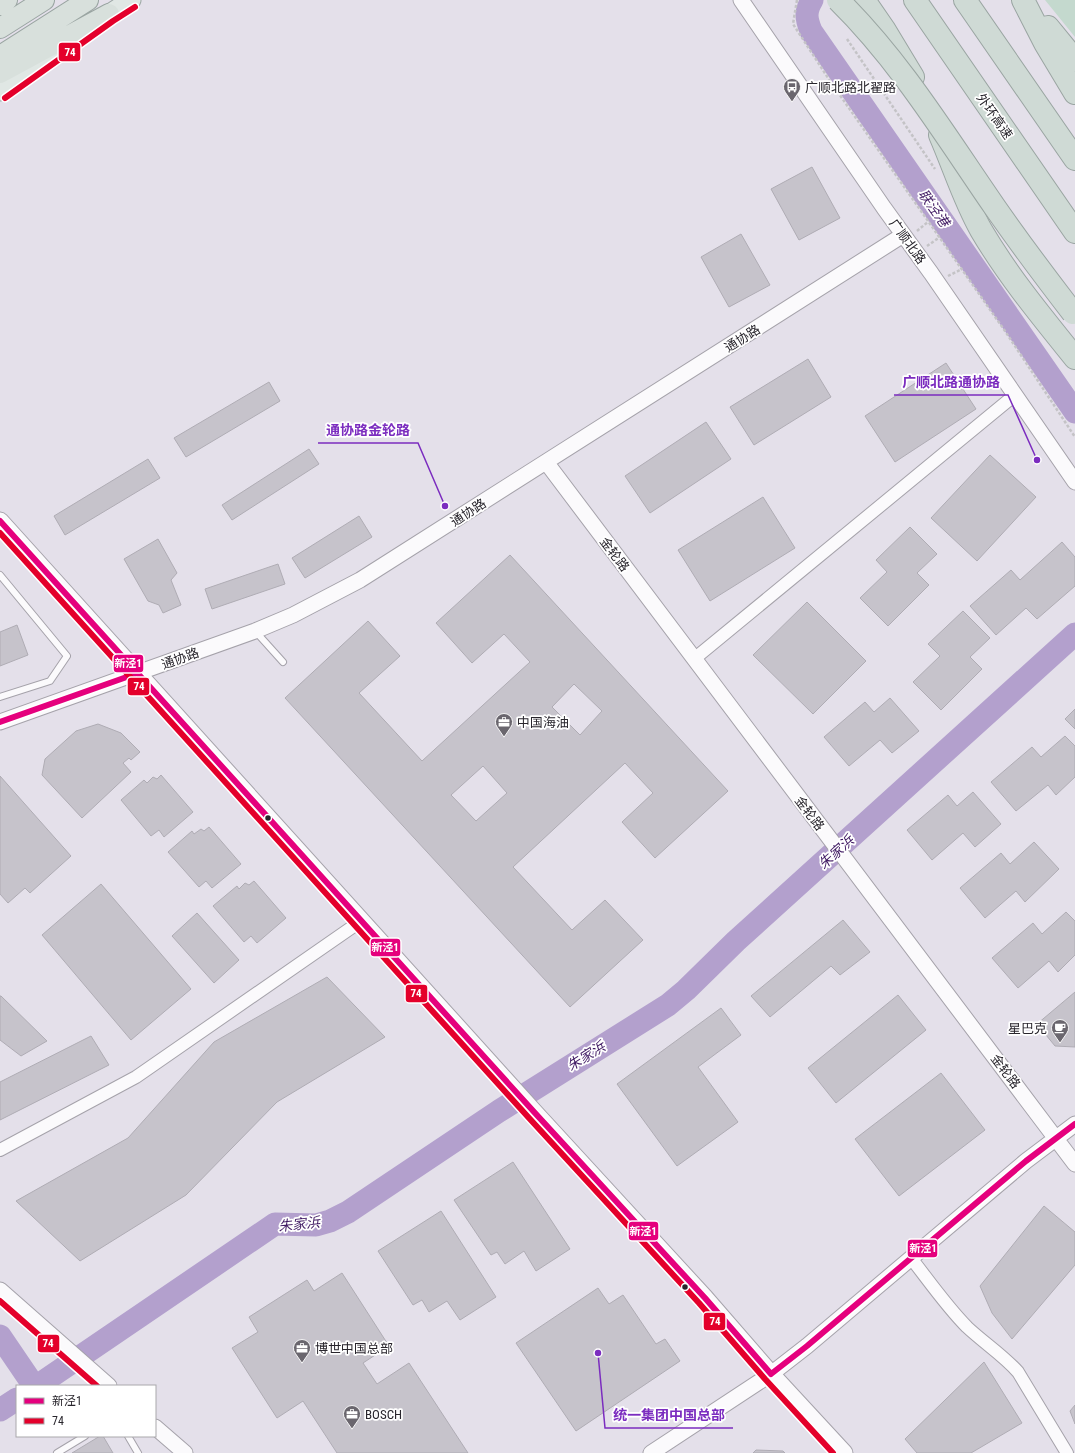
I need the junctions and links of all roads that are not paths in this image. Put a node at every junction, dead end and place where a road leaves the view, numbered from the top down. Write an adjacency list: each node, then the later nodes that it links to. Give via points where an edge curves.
1 (7, 0): 11 (highway)
2 (44, 0): 13 (highway)
3 (88, 0): 14 (highway)
4 (131, 0): 12 (main road)
5 (741, 0): 21 (street, 广顺北路)
6 (838, 0): 22 (highway, bridge, via 909,82)
7 (864, 0): 23 (highway, via 913,76 981,230 1019,287)
8 (915, 0): 20 (highway, 外环高速)
9 (965, 0): 19 (highway)
10 (1023, 0): 15 (highway); 18 (highway)
11 (0, 5)
12 (109, 14): 16 (highway); 17 (main road)
13 (0, 28)
14 (0, 56)
15 (1075, 60)
16 (0, 73)
17 (0, 91)
18 (1075, 93)
19 (1075, 159)
20 (1075, 232)
21 (903, 234): 24 (street, 广顺北路); 25 (street, 通协路)
22 (1074, 315)
23 (1075, 358)
24 (1014, 395): 26 (street, 广顺北路); 30 (street)
25 (546, 462): 29 (street, 通协路, via 360,580 293,615); 30 (street, 金轮路)
26 (1075, 482)
27 (0, 521): 32 (main road)
28 (0, 575): 33 (lane, via 67,656 50,680)
29 (255, 631): 31 (lane); 32 (street, 通协路)
30 (694, 659): 37 (street, 金轮路)
31 (283, 662)
32 (138, 673): 34 (street, 通协路); 35 (main road)
33 (0, 697)
34 (0, 722)
35 (361, 921): 38 (street, via 136,1077); 42 (main road, via 705,1298)
36 (1075, 1124): 37 (street)
37 (1056, 1139): 39 (street, 金轮路); 40 (street, via 1026,1161)
38 (0, 1150)
39 (1075, 1164)
40 (911, 1258): 42 (street); 52 (street, via 966,1326 1018,1372)
41 (0, 1290): 43 (street)
42 (771, 1374): 50 (street); 51 (main road)
43 (108, 1385)
44 (156, 1428): 49 (street)
45 (83, 1437): 47 (lane)
46 (129, 1437): 48 (lane)
47 (57, 1453)
48 (138, 1453)
49 (184, 1453)
50 (651, 1453)
51 (844, 1453)
52 (1067, 1453)

